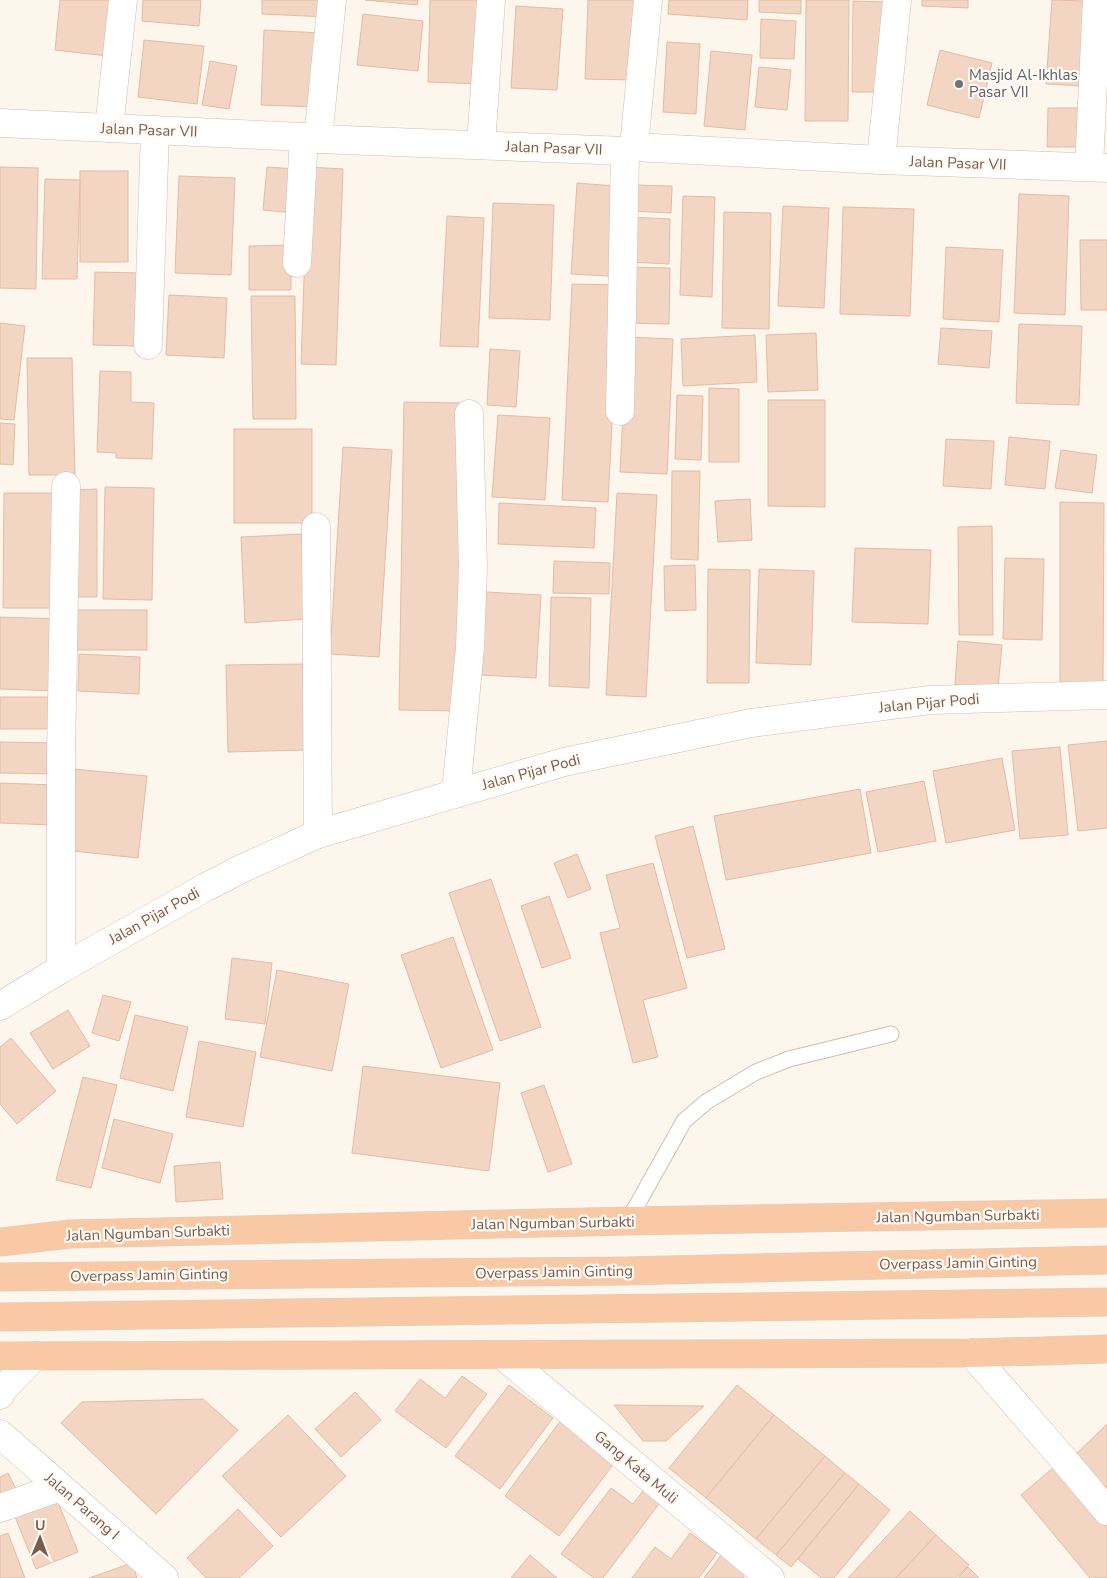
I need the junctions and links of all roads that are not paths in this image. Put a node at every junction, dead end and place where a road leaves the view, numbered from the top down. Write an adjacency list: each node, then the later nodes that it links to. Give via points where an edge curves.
1 (123, 0): 8 (street)
2 (332, 0): 10 (street)
3 (491, 0): 11 (street)
4 (648, 0): 12 (street)
5 (897, 0): 13 (street)
6 (1097, 0): 14 (street)
7 (0, 123): 8 (street, Jalan Pasar VII)
8 (109, 128): 9 (street, Jalan Pasar VII)
9 (155, 130): 10 (street, Jalan Pasar VII); 16 (street)
10 (311, 138): 11 (street, Jalan Pasar VII); 15 (street)
11 (481, 145): 12 (street, Jalan Pasar VII)
12 (630, 149): 13 (street, Jalan Pasar VII); 17 (street)
13 (880, 160): 14 (street, Jalan Pasar VII)
14 (1098, 167)
15 (297, 263)
16 (148, 345)
17 (620, 411)
18 (469, 414): 22 (street, via 473,568 470,648)
19 (66, 486): 24 (street)
20 (316, 527): 23 (street)
21 (1107, 695): 22 (street, Jalan Pijar Podi, via 930,700 751,723 564,762)
22 (456, 792): 23 (street, Jalan Pijar Podi)
23 (318, 834): 24 (street, Jalan Pijar Podi, via 241,868)
24 (61, 968): 25 (street, Jalan Pijar Podi)
25 (0, 1006)
26 (892, 1034): 28 (lane, via 789,1059 756,1072 706,1102 684,1121)
27 (1107, 1213): 28 (highway, Jalan Ngumban Surbakti)
28 (628, 1221): 29 (highway, Jalan Ngumban Surbakti, via 70,1234)
29 (0, 1242)
30 (1107, 1260): 31 (highway, Overpass Jamin Ginting, via 624,1271)
31 (0, 1277)
32 (1107, 1302): 33 (highway)
33 (0, 1318)
34 (1107, 1349): 35 (highway)
35 (971, 1353): 36 (highway); 43 (street)
36 (502, 1355): 38 (highway); 45 (street, Gang Kata Muli)
37 (0, 1356): 38 (highway)
38 (35, 1356): 39 (street)
39 (0, 1395)
40 (0, 1434): 41 (street, Jalan Parang I)
41 (60, 1487): 42 (street); 44 (street, Jalan Parang I)
42 (0, 1508)
43 (1107, 1511)
44 (164, 1578)
45 (770, 1578)

